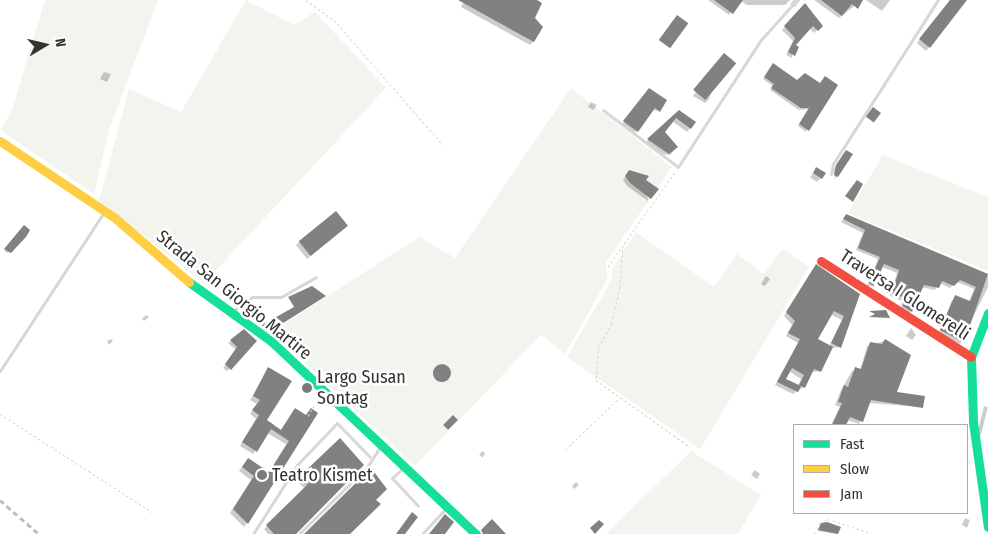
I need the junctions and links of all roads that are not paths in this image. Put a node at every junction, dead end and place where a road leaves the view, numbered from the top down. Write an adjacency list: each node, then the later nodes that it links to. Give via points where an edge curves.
1 (938, 0): 5 (lane, via 833,164)
2 (795, 2): 3 (lane, via 760,41 678,167)
3 (603, 110)
4 (0, 141): 6 (street, Strada San Giorgio Martire)
5 (831, 174)
6 (105, 211): 9 (street, Strada San Giorgio Martire, via 176,272); 12 (lane)
7 (821, 261): 11 (street, Traversa I Glomerelli)
8 (316, 276): 9 (lane, via 281,297 252,297)
9 (232, 312): 13 (street, Strada San Giorgio Martire, via 271,341)
10 (988, 313): 11 (street)
11 (971, 358): 18 (street, via 974,422)
12 (0, 371)
13 (382, 445): 14 (lane); 15 (street, Strada San Giorgio Martire)
14 (370, 457): 19 (lane, via 336,423 297,465); 20 (lane, via 367,466)
15 (405, 466): 16 (lane, via 392,478); 17 (street, Strada San Giorgio Martire)
16 (418, 506)
17 (448, 506): 21 (lane); 22 (street, Strada San Giorgio Martire)
18 (988, 527)
19 (253, 534)
20 (299, 534)
21 (422, 534)
22 (476, 534)

